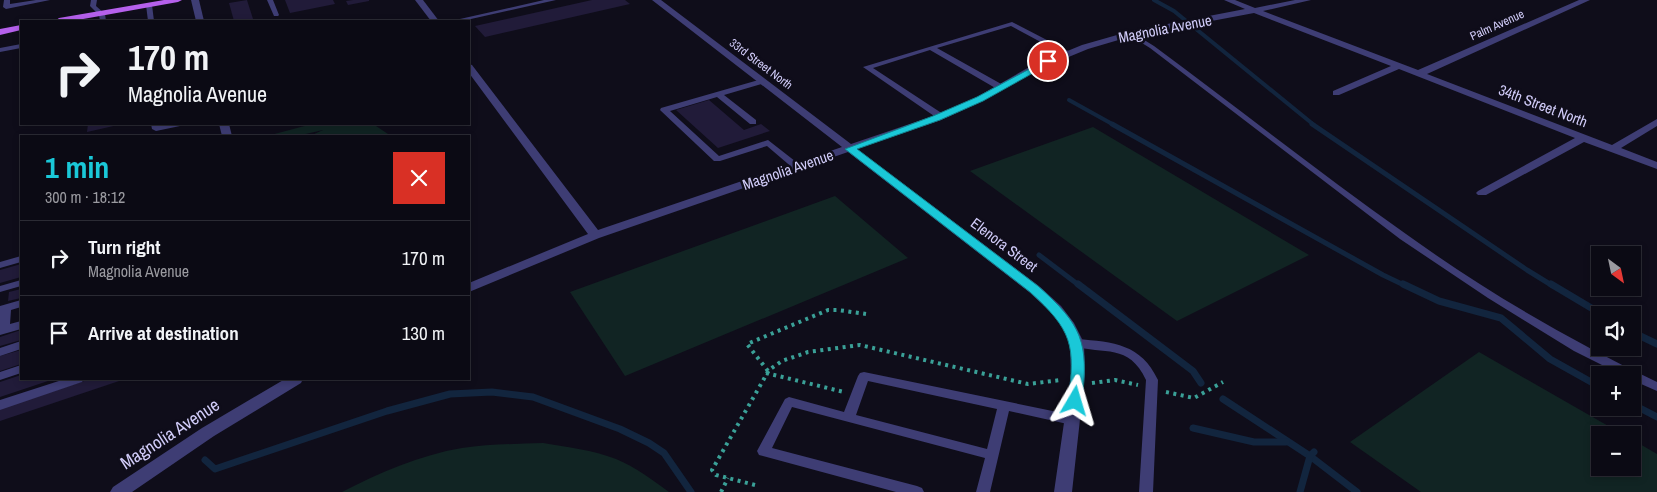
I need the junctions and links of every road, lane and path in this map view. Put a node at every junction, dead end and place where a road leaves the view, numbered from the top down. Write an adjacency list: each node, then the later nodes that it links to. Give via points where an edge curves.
1 (7, 0): 2 (lane, via 6,7)
2 (47, 0)
3 (94, 0): 16 (lane, via 93,6)
4 (178, 0): 13 (main road)
5 (195, 0): 19 (street)
6 (270, 0): 15 (lane)
7 (419, 0): 20 (street)
8 (553, 0): 21 (lane)
9 (656, 0): 32 (street, 33rd Street North)
10 (1228, 0): 14 (street)
11 (1307, 0): 14 (street, Magnolia Avenue)
12 (1586, 0): 31 (street, Palm Avenue)
13 (148, 5): 16 (main road); 18 (lane)
14 (1257, 11): 24 (street, Magnolia Avenue); 29 (street)
15 (276, 16)
16 (102, 17): 17 (main road)
17 (70, 20)
18 (150, 20)
19 (200, 20)
20 (433, 20)
21 (459, 20)
22 (20, 28): 23 (main road)
23 (0, 32)
24 (1131, 34): 28 (street, Magnolia Avenue); 61 (lane, via 1403,237 1492,296)
25 (20, 46): 27 (lane)
26 (931, 48): 28 (lane, via 1012,24); 33 (lane); 36 (lane, via 867,67)
27 (0, 50)
28 (1068, 53): 33 (street, Magnolia Avenue)
29 (1398, 66): 31 (street, 34th Street North); 34 (street)
30 (470, 68): 47 (street)
31 (1418, 74): 41 (street, 34th Street North)
32 (762, 82): 35 (lane); 42 (street, 33rd Street North)
33 (1000, 87): 36 (street, Magnolia Avenue)
34 (1336, 93)
35 (719, 94): 37 (lane); 45 (lane, via 664,110 717,159 768,143)
36 (940, 116): 42 (street, Magnolia Avenue)
37 (753, 122)
38 (1657, 122): 43 (street)
39 (155, 125): 40 (lane, via 156,129)
40 (173, 125)
41 (1583, 138): 43 (street, 34th Street North); 46 (street)
42 (850, 149): 45 (street, Magnolia Avenue); 58 (street, Elenora Street, via 1034,289 1056,309 1069,326)
43 (1613, 149): 44 (street, 34th Street North)
44 (1657, 166)
45 (797, 167): 47 (street, Magnolia Avenue)
46 (1482, 193)
47 (595, 235): 51 (street, Magnolia Avenue)
48 (20, 260): 49 (lane)
49 (0, 265)
50 (20, 283): 52 (lane)
51 (470, 288)
52 (0, 289)
53 (20, 303): 54 (lane)
54 (3, 308): 57 (lane)
55 (866, 314): 68 (path, via 828,310 747,344 767,372)
56 (20, 325): 57 (lane)
57 (2, 331)
58 (1076, 343): 72 (street, Elenora Street, via 1078,374); 80 (lane, via 1108,346 1126,352 1148,368 1152,380)
59 (20, 345): 60 (lane)
60 (0, 352)
61 (1615, 366)
62 (20, 369): 63 (lane)
63 (0, 376)
64 (75, 380): 69 (lane)
65 (294, 380): 75 (street, Magnolia Avenue)
66 (1641, 380): 67 (lane)
67 (1657, 388)
68 (857, 395): 70 (lane, via 864,376); 71 (lane)
69 (0, 405)
70 (1004, 406): 72 (lane); 73 (lane)
71 (848, 418): 73 (lane); 77 (lane, via 789,402 764,451)
72 (1072, 420): 79 (street, Elenora Street)
73 (992, 455): 78 (lane)
74 (728, 478): 76 (path)
75 (118, 492)
76 (721, 492)
77 (917, 492)
78 (983, 492)
79 (1062, 492)
80 (1146, 492)

